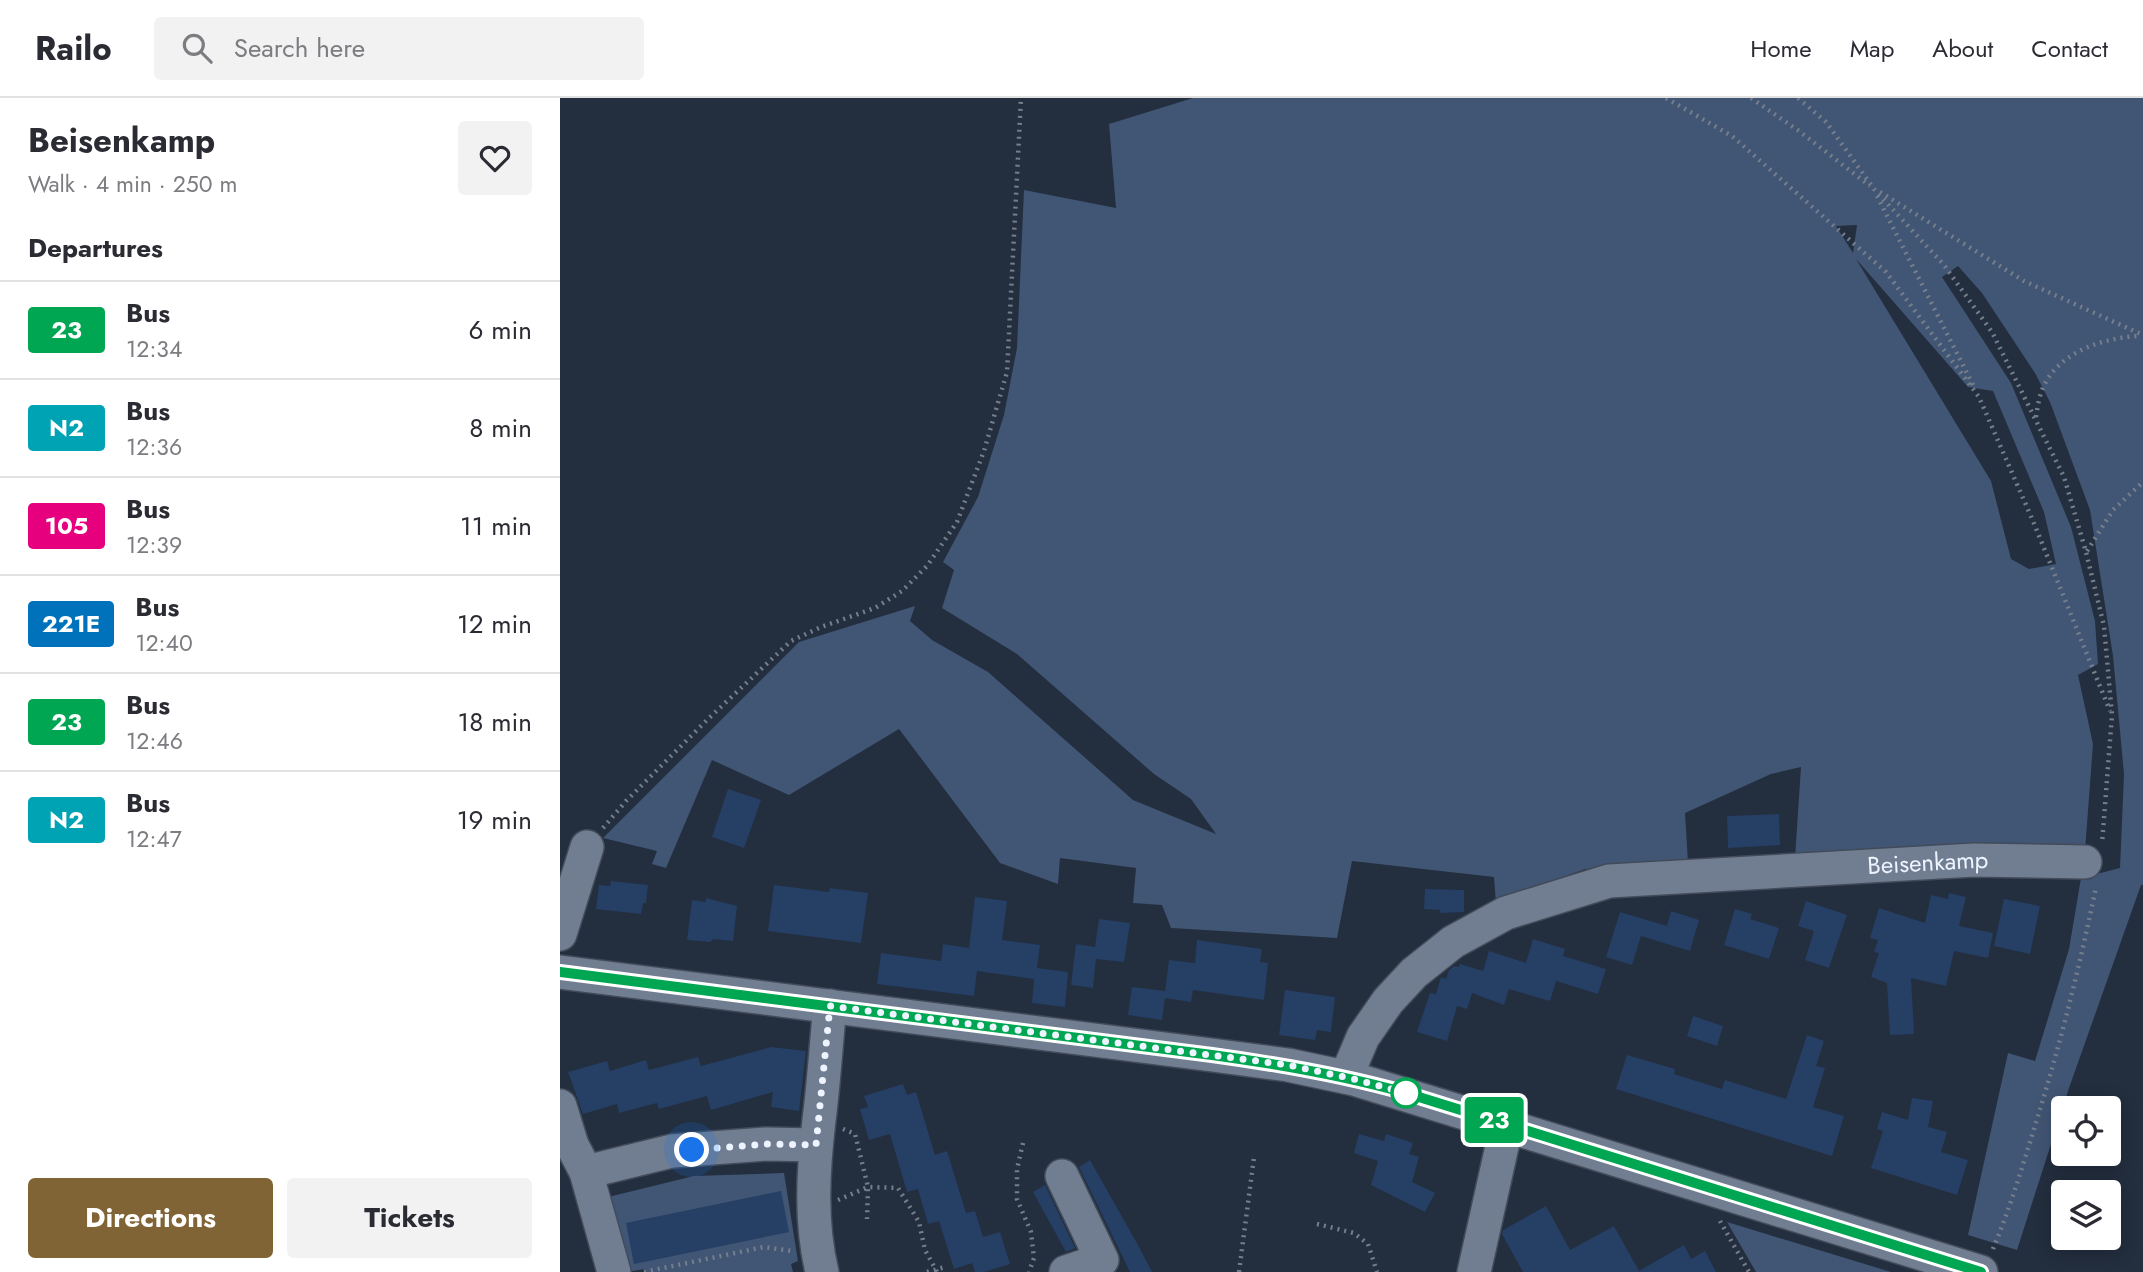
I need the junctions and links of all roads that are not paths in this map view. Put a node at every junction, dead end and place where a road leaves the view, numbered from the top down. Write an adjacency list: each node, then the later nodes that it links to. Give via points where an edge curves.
1 (587, 847): 3 (street)
2 (2095, 863): 6 (street, Beisenkamp, via 1974,860 1609,881 1506,913 1453,942 1388,1001 1363,1037)
3 (560, 934)
4 (560, 972): 5 (street)
5 (830, 1006): 6 (street, via 1288,1065); 9 (street)
6 (1346, 1077): 8 (street)
7 (560, 1106): 10 (street)
8 (1507, 1124): 13 (street); 16 (street)
9 (818, 1133): 10 (street, via 766,1144 672,1151); 12 (street, via 813,1203)
10 (586, 1172): 14 (street)
11 (1062, 1176): 15 (street, via 1102,1260)
12 (819, 1263)
13 (1985, 1266)
14 (614, 1272)
15 (1066, 1272)
16 (1474, 1272)

